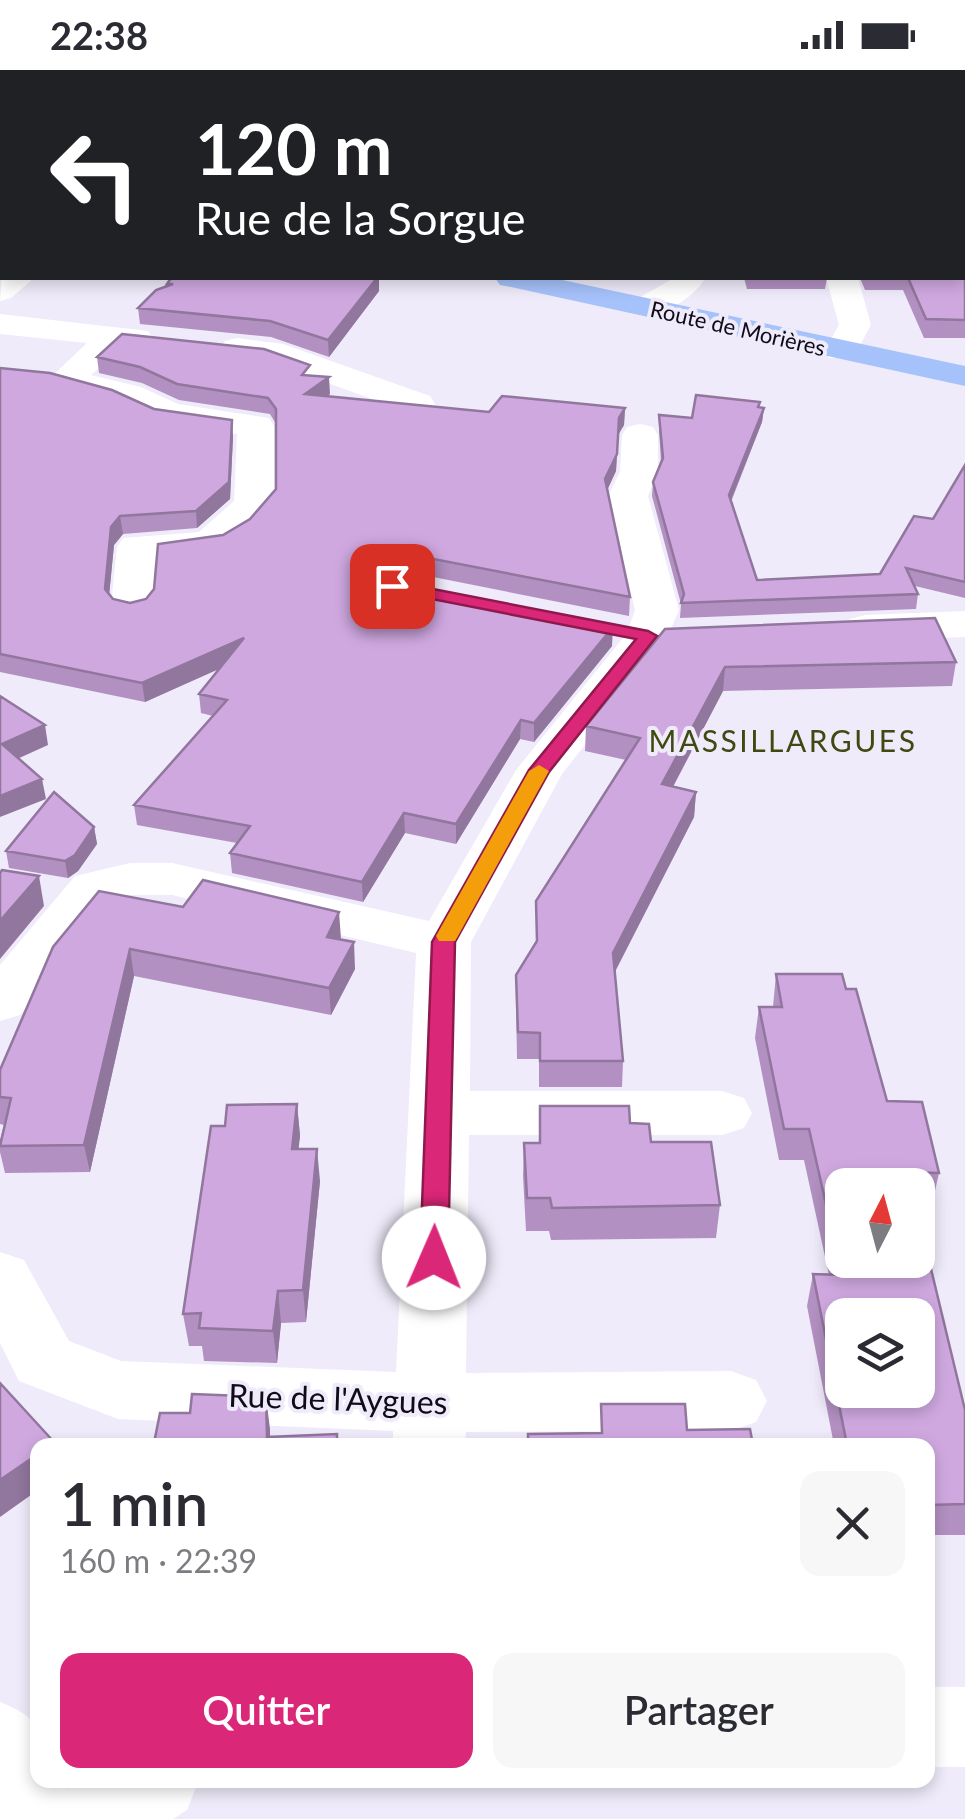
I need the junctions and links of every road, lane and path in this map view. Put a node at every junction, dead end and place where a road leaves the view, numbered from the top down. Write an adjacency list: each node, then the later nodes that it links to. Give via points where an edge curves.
1 (520, 280): 4 (main road, Route de Morières)
2 (688, 280): 4 (street)
3 (843, 280): 9 (street, via 855,324)
4 (646, 307): 9 (main road, Route de Morières)
5 (0, 324): 6 (street)
6 (115, 336): 7 (street); 13 (street, via 66,379 128,394 170,414 256,426 254,504 210,544 137,547)
7 (174, 342)
8 (213, 346): 11 (street, via 271,352)
9 (841, 350): 10 (main road, Route de Morières)
10 (965, 376)
11 (417, 404)
12 (640, 436): 16 (street, via 638,472 628,496 657,610 649,633 540,770)
13 (132, 605)
14 (965, 624): 15 (street)
15 (826, 629)
16 (444, 942): 17 (street, via 172,879 130,879 94,888); 18 (street)
17 (0, 1002)
18 (438, 1112): 19 (street); 22 (street)
19 (722, 1113)
20 (0, 1278): 22 (street, Rue de l'Aygues, via 44,1362 118,1390)
21 (731, 1401): 22 (street, Rue de l'Aygues)
22 (430, 1424)
23 (0, 1717): 24 (street)
24 (30, 1718)
25 (935, 1726): 26 (street)
26 (965, 1727)
27 (0, 1743): 29 (street, via 24,1780)
28 (146, 1788): 30 (street)
29 (31, 1819)
30 (99, 1819)

